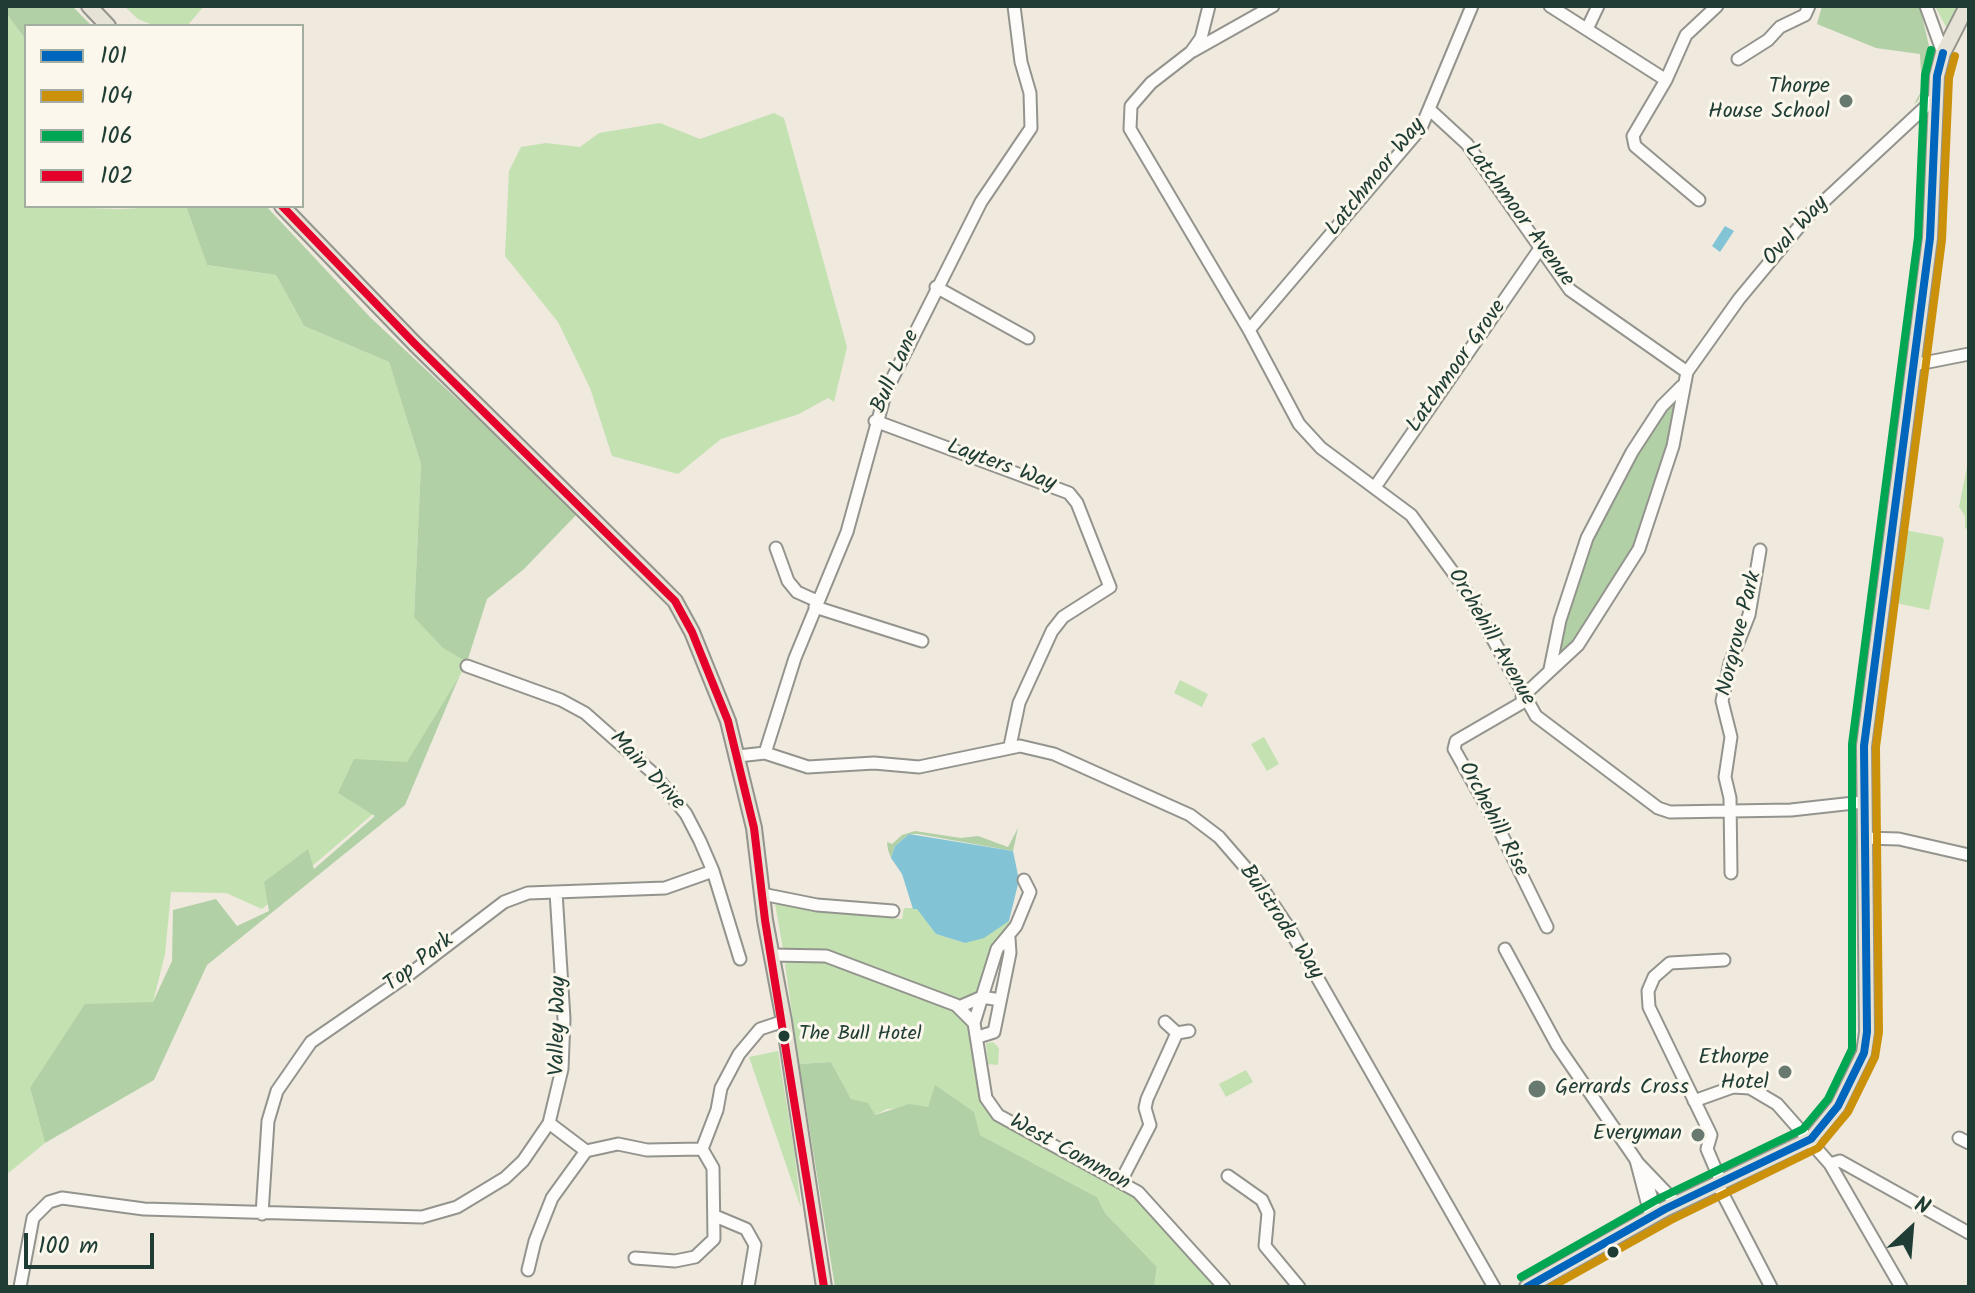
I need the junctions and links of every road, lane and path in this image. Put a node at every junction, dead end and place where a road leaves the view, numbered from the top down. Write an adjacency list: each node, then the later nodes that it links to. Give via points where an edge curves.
1 (89, 6): 12 (main road)
2 (1014, 6): 25 (street, Bull Lane, via 1032,118)
3 (1209, 6): 13 (street, Orchehill Avenue)
4 (1273, 6): 15 (street)
5 (1472, 6): 21 (street, Latchmoor Way)
6 (1550, 6): 14 (street)
7 (1598, 6): 14 (street)
8 (1717, 6): 19 (street, via 1686,35)
9 (1809, 6): 18 (street, via 1805,15)
10 (1926, 6): 17 (street)
11 (1967, 6): 17 (main road)
12 (106, 24)
13 (1205, 26): 15 (street); 16 (street, Orchehill Avenue)
14 (1588, 27): 19 (street)
15 (1226, 35): 16 (street)
16 (1191, 52): 26 (street, Orchehill Avenue, via 1131,106 1130,129)
17 (1943, 53): 20 (main road)
18 (1738, 59)
19 (1666, 80): 22 (street, via 1633,141)
20 (1936, 97): 29 (main road, via 1930,238); 30 (street, Oval Way, via 1799,225)
21 (1430, 110): 24 (street, Latchmoor Avenue, via 1467,144); 26 (street, Latchmoor Way, via 1405,150)
22 (1699, 200)
23 (284, 208): 43 (main road, via 675,601 702,651)
24 (1541, 247): 30 (street, Latchmoor Avenue, via 1581,300); 33 (street, Latchmoor Grove)
25 (936, 287): 27 (street); 32 (street, Bull Lane)
26 (1249, 330): 33 (street, Orchehill Avenue, via 1299,424 1321,448)
27 (1028, 338)
28 (1969, 354): 29 (street)
29 (1913, 365): 44 (main road, via 1864,746)
30 (1687, 372): 31 (street, Oval Way)
31 (1682, 386): 39 (street, Oval Way, via 1632,452 1587,538); 39 (street, Oval Way, via 1673,446 1639,549 1578,645)
32 (875, 421): 36 (street, Bull Lane, via 847,532); 41 (street, Layters Way, via 1069,493 1077,503 1110,587 1063,617 1052,631 1019,703)
33 (1375, 487): 40 (street, Orchehill Avenue, via 1411,515 1463,586)
34 (776, 548): 36 (street, via 788,581)
35 (1760, 550): 45 (street, Norgrove Park, via 1749,615 1722,701 1731,737 1725,777)
36 (816, 604): 37 (street); 42 (street, Bull Lane)
37 (922, 641)
38 (467, 666): 48 (street, Main Drive, via 561,700 619,739 686,814)
39 (1550, 670): 40 (street, Oval Way)
40 (1524, 699): 45 (street, Orchehill Avenue, via 1536,716 1658,808); 54 (street, Orchehill Rise, via 1456,741 1454,749)
41 (1010, 746): 42 (street, Bulstrode Way, via 919,767 808,767); 91 (street, Bulstrode Way, via 1054,754 1190,815 1219,837 1289,928)
42 (765, 753): 43 (street, Bulstrode Way)
43 (738, 756): 52 (main road)
44 (1863, 802): 45 (street, Orchehill Avenue); 46 (main road)
45 (1730, 811): 49 (street, Norgrove Park)
46 (1864, 838): 47 (street, via 1899,839); 71 (main road, via 1864,1053 1838,1106)
47 (1969, 855)
48 (713, 871): 51 (street, Top Park, via 665,888); 58 (street, Main Drive)
49 (1731, 873)
50 (1024, 880): 55 (street, via 1030,892)
51 (556, 892): 70 (street, Valley Way, via 564,1043); 80 (street, Top Park, via 528,893 485,913 411,973 311,1042 277,1091 268,1121)
52 (762, 894): 53 (street); 57 (main road)
53 (893, 911)
54 (1547, 927)
55 (1009, 938): 60 (street, via 997,949); 61 (street)
56 (1505, 949): 74 (street, via 1557,1045)
57 (771, 955): 64 (street, West Common, via 826,956); 65 (main road)
58 (740, 959)
59 (1724, 960): 69 (street, via 1670,963 1648,991 1649,1007)
60 (989, 974): 61 (street); 62 (street)
61 (1004, 977): 63 (street)
62 (982, 997): 63 (street); 64 (street); 67 (street)
63 (1000, 1000): 68 (street, via 994,1032)
64 (959, 1007): 67 (street, West Common)
65 (784, 1021): 72 (street, via 760,1029 739,1054 721,1088); 88 (main road)
66 (1165, 1022): 77 (street, via 1183,1032 1147,1099 1150,1125)
67 (974, 1023): 68 (street, West Common)
68 (978, 1037): 77 (street, West Common, via 986,1098 998,1115)
69 (1694, 1101): 71 (street, via 1733,1087 1750,1088 1766,1094); 78 (street, via 1711,1135 1707,1149)
70 (549, 1123): 73 (street); 80 (street, Valley Way, via 505,1178 457,1207 422,1217)
71 (1811, 1139): 75 (street); 78 (main road)
72 (702, 1149): 73 (street, via 647,1150 618,1144); 81 (street, via 713,1168)
73 (586, 1151): 85 (street, via 552,1198)
74 (1636, 1160): 79 (street); 82 (street, via 1651,1186)
75 (1830, 1164): 83 (street, via 1840,1161); 94 (street)
76 (1228, 1176): 90 (street, via 1262,1200 1268,1213 1265,1246)
77 (1121, 1181): 89 (street, West Common, via 1138,1192)
78 (1719, 1183): 79 (main road); 93 (street)
79 (1677, 1204): 82 (main road)
80 (262, 1214): 86 (street, Valley Way, via 144,1209 62,1198 49,1202 33,1218)
81 (715, 1216): 84 (street, via 714,1239 695,1257); 87 (street, via 746,1229 755,1245)
82 (1654, 1216): 92 (main road)
83 (1967, 1229)
84 (635, 1258)
85 (528, 1270)
86 (20, 1287)
87 (748, 1287)
88 (824, 1287)
89 (1224, 1287)
90 (1299, 1287)
91 (1494, 1287)
92 (1527, 1287)
93 (1771, 1287)
94 (1901, 1287)

